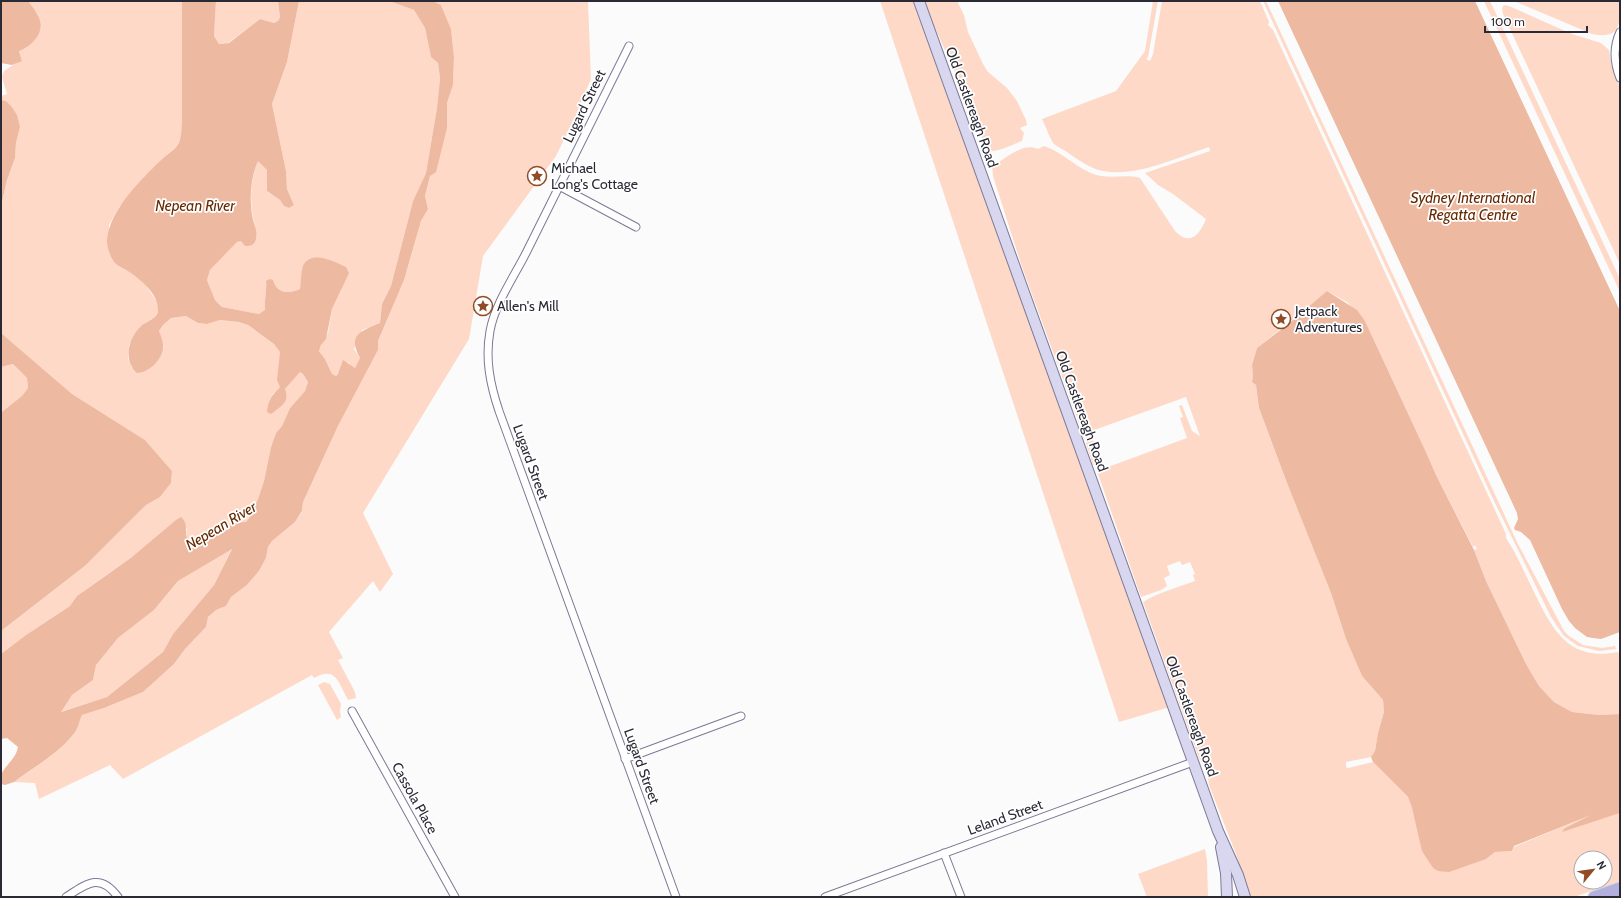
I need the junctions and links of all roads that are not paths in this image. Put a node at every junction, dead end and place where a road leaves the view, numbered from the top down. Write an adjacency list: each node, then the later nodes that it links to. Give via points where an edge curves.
1 (920, 1): 10 (street, Old Castlereagh Road)
2 (1620, 32): 4 (street, via 1614,53)
3 (629, 46): 5 (street, Lugard Street)
4 (1620, 78)
5 (559, 186): 6 (street); 9 (street, Lugard Street, via 496,311 490,330 488,369 499,411)
6 (636, 227)
7 (352, 711): 16 (street, Cassola Place)
8 (741, 716): 9 (street)
9 (625, 759): 17 (street, Lugard Street)
10 (1193, 762): 11 (street, Old Castlereagh Road); 12 (street, Leland Street)
11 (1218, 831): 20 (street, Old Castlereagh Road); 21 (street, Old Castlereagh Road, via 1238,876)
12 (944, 853): 18 (street, Leland Street); 19 (street)
13 (1620, 888): 22 (main road)
14 (66, 897): 15 (street, via 94,882 108,886)
15 (118, 897)
16 (455, 897)
17 (676, 897)
18 (825, 897)
19 (961, 897)
20 (1228, 897)
21 (1244, 897)
22 (1594, 897)

